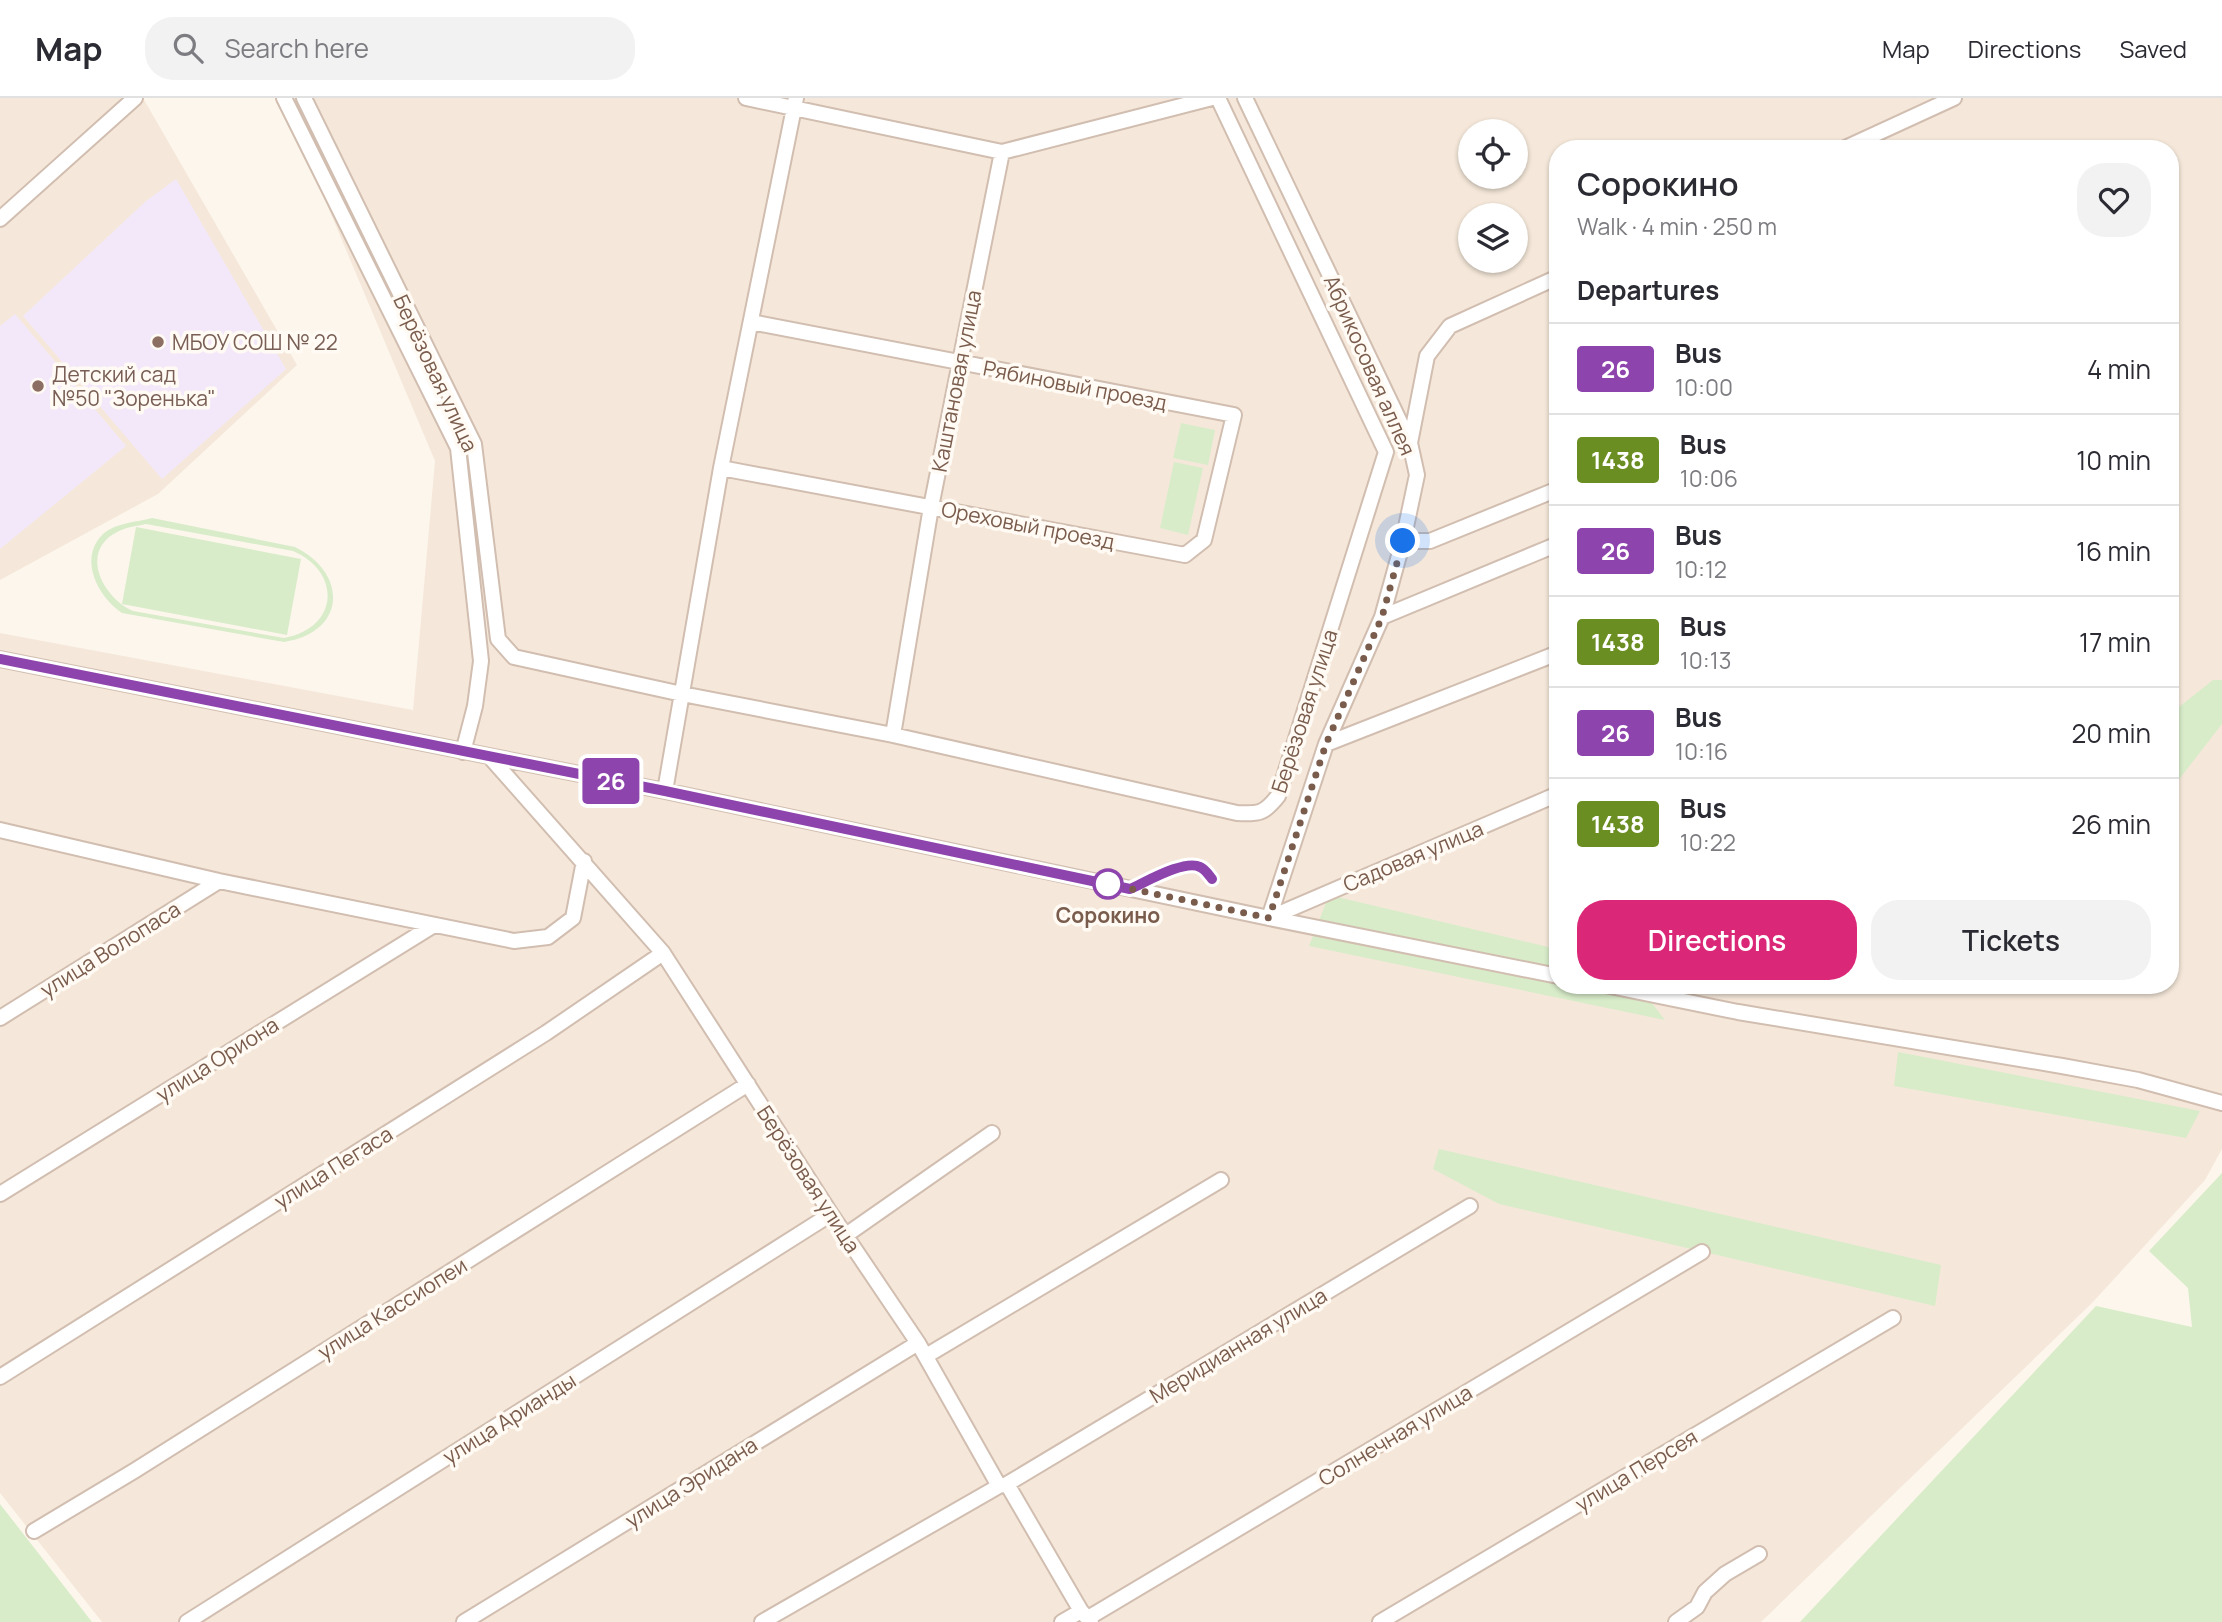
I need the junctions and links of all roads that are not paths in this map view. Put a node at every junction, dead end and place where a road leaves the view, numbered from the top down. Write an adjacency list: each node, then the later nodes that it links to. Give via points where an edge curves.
1 (135, 98): 12 (street)
2 (284, 98): 29 (street, via 458,448 481,661)
3 (304, 98): 26 (street, Берёзовая улица, via 474,444 498,639 514,657)
4 (746, 98): 9 (street)
5 (1212, 98): 11 (street)
6 (1218, 98): 27 (street, Берёзовая улица, via 1386,452 1278,796 1257,814 1237,813)
7 (1245, 98): 17 (street, Абрикосовая аллея)
8 (1954, 98): 10 (street)
9 (795, 103): 11 (street); 14 (street)
10 (1863, 140)
11 (1002, 152): 15 (street, Каштановая улица)
12 (0, 219)
13 (1549, 281): 17 (street, via 1450,326 1427,356)
14 (751, 322): 15 (street, Рябиновый проезд); 18 (street)
15 (960, 363): 16 (street, Рябиновый проезд); 20 (street, Каштановая улица)
16 (1234, 415): 20 (street, Ореховый проезд, via 1204,540 1185,555)
17 (1410, 443): 21 (street, Абрикосовая аллея, via 1417,475)
18 (721, 468): 20 (street, Ореховый проезд); 26 (street)
19 (1549, 493): 21 (street, via 1430,541)
20 (931, 507): 27 (street, Каштановая улица)
21 (1403, 541): 23 (street, Абрикосовая аллея)
22 (1549, 548): 23 (street)
23 (1382, 617): 28 (street, Абрикосовая аллея)
24 (1549, 657): 28 (street)
25 (0, 659): 29 (street)
26 (682, 694): 27 (street, Берёзовая улица); 31 (street)
27 (893, 735)
28 (1326, 744): 38 (street, Абрикосовая аллея)
29 (463, 752): 30 (street)
30 (489, 756): 31 (street); 36 (street, Берёзовая улица)
31 (665, 791): 38 (street)
32 (1549, 798): 38 (street, Садовая улица)
33 (0, 830): 34 (street)
34 (16, 832): 35 (street); 37 (street)
35 (0, 843)
36 (583, 861): 39 (street, via 573,918 548,937 514,941); 40 (street, Берёзовая улица)
37 (219, 881): 39 (street); 43 (street, улица Волопаса)
38 (1269, 918): 41 (street)
39 (434, 925): 48 (street, улица Ориона)
40 (663, 953): 44 (street, Берёзовая улица); 55 (street, улица Пегаса, via 546,1033)
41 (1549, 974)
42 (1649, 994): 45 (street, via 2138,1080)
43 (0, 1017)
44 (748, 1084): 50 (street, Берёзовая улица); 57 (street, улица Кассиопеи)
45 (2222, 1103)
46 (992, 1133): 51 (street)
47 (1221, 1180): 54 (street, улица Эридана)
48 (0, 1194)
49 (1470, 1206): 56 (street, Меридианная улица)
50 (831, 1214): 51 (street, Берёзовая улица); 60 (street, улица Арианды)
51 (846, 1235): 54 (street, Берёзовая улица)
52 (1702, 1252): 59 (street, Солнечная улица)
53 (1892, 1318): 64 (street, улица Персея)
54 (922, 1350): 56 (street, Берёзовая улица); 61 (street, улица Эридана)
55 (0, 1377)
56 (1003, 1485): 59 (street, Берёзовая улица); 62 (street, Меридианная улица)
57 (34, 1531)
58 (1759, 1553): 65 (street, via 1725,1574 1705,1592 1697,1607)
59 (1087, 1617): 63 (street, Солнечная улица)
60 (187, 1622)
61 (464, 1622)
62 (762, 1622)
63 (1062, 1622)
64 (1380, 1622)
65 (1676, 1622)

